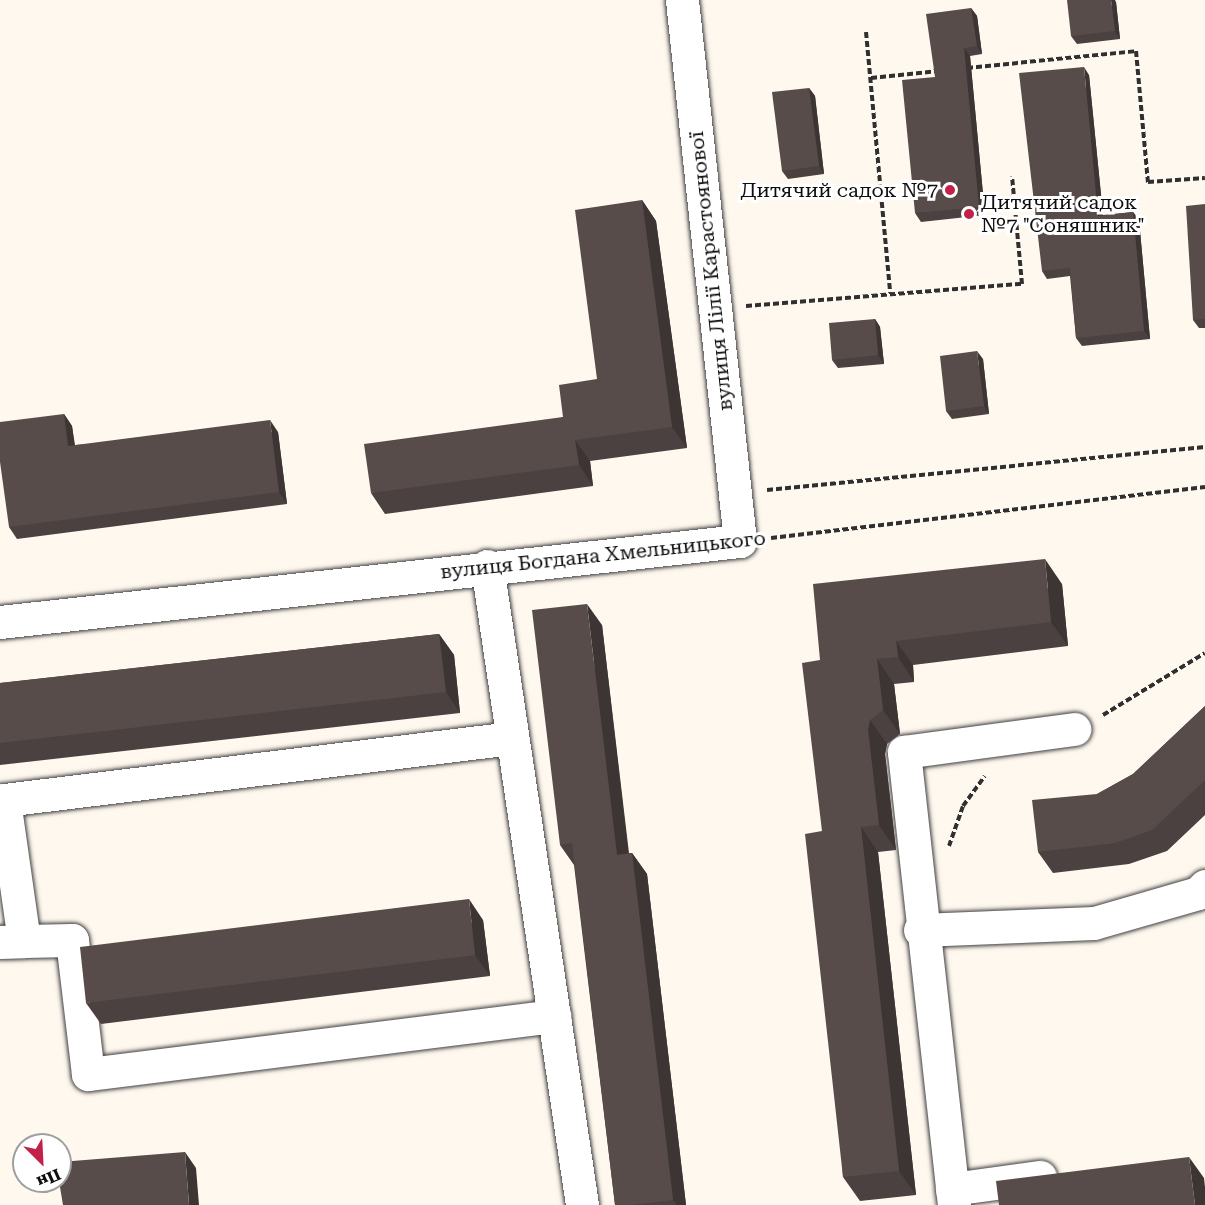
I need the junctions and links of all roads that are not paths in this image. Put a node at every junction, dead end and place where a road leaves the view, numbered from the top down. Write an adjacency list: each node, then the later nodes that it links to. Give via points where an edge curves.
1 (682, 0): 2 (street, вулиця Лілії Карастоянової)
2 (740, 541): 3 (street, вулиця Богдана Хмельницького)
3 (487, 566): 4 (street, вулиця Богдана Хмельницького); 6 (street)
4 (0, 622)
5 (1074, 729): 8 (street, via 904,752 918,860)
6 (512, 738): 9 (street, via 4,800); 10 (street)
7 (1205, 886): 8 (street, via 1198,893 1094,923)
8 (920, 930): 12 (street)
9 (12, 941): 10 (street, via 72,940 88,1074)
10 (554, 1016): 13 (street)
11 (1076, 1173): 12 (street)
12 (953, 1197)
13 (582, 1205)

